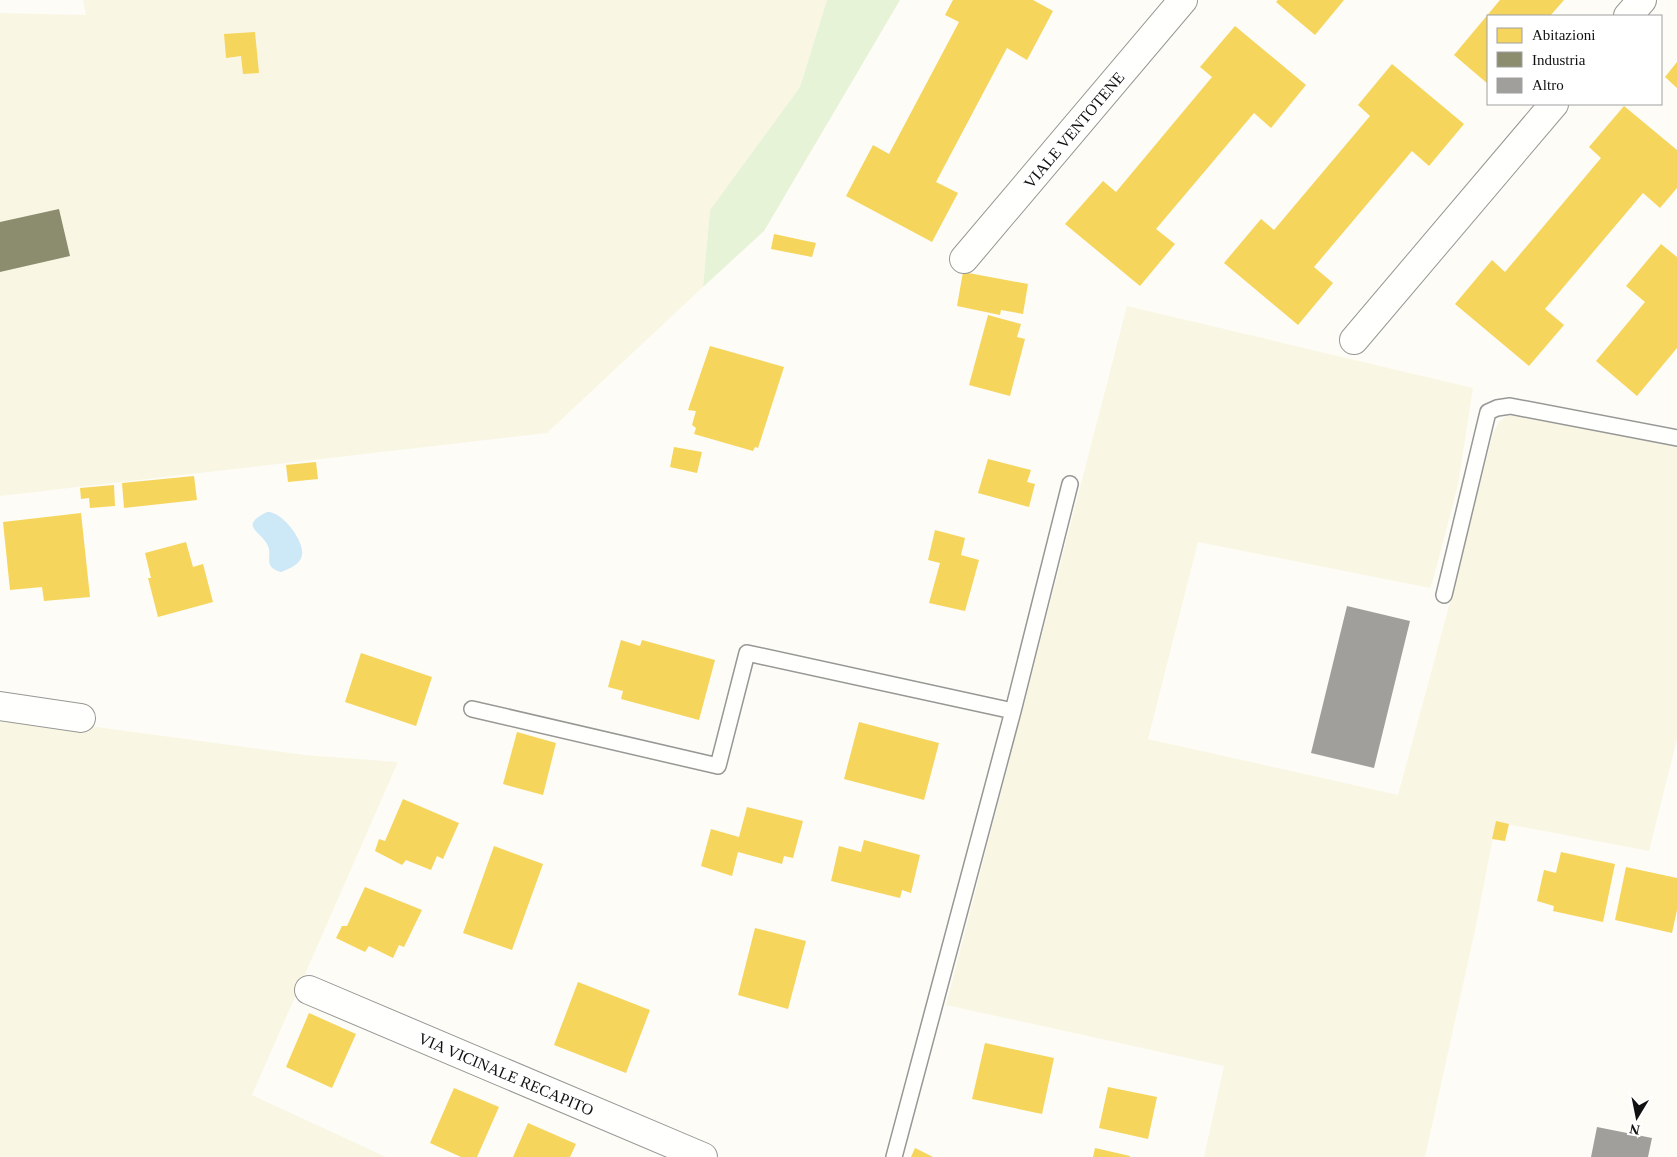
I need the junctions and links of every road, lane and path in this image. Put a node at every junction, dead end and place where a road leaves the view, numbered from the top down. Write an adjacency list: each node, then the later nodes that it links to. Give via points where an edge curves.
1 (1183, 0): 5 (street, VIALE VENTOTENE)
2 (1642, 0): 3 (street)
3 (1629, 15)
4 (1553, 105): 6 (street)
5 (964, 259)
6 (1354, 340)
7 (1677, 438): 9 (lane, via 1510,406 1488,412)
8 (1070, 484): 12 (lane)
9 (1444, 596)
10 (0, 706): 13 (street)
11 (472, 709): 12 (lane, via 718,766 746,653)
12 (1013, 711): 16 (lane)
13 (81, 718)
14 (309, 990): 15 (street, VIA VICINALE RECAPITO)
15 (703, 1157)
16 (894, 1157)

